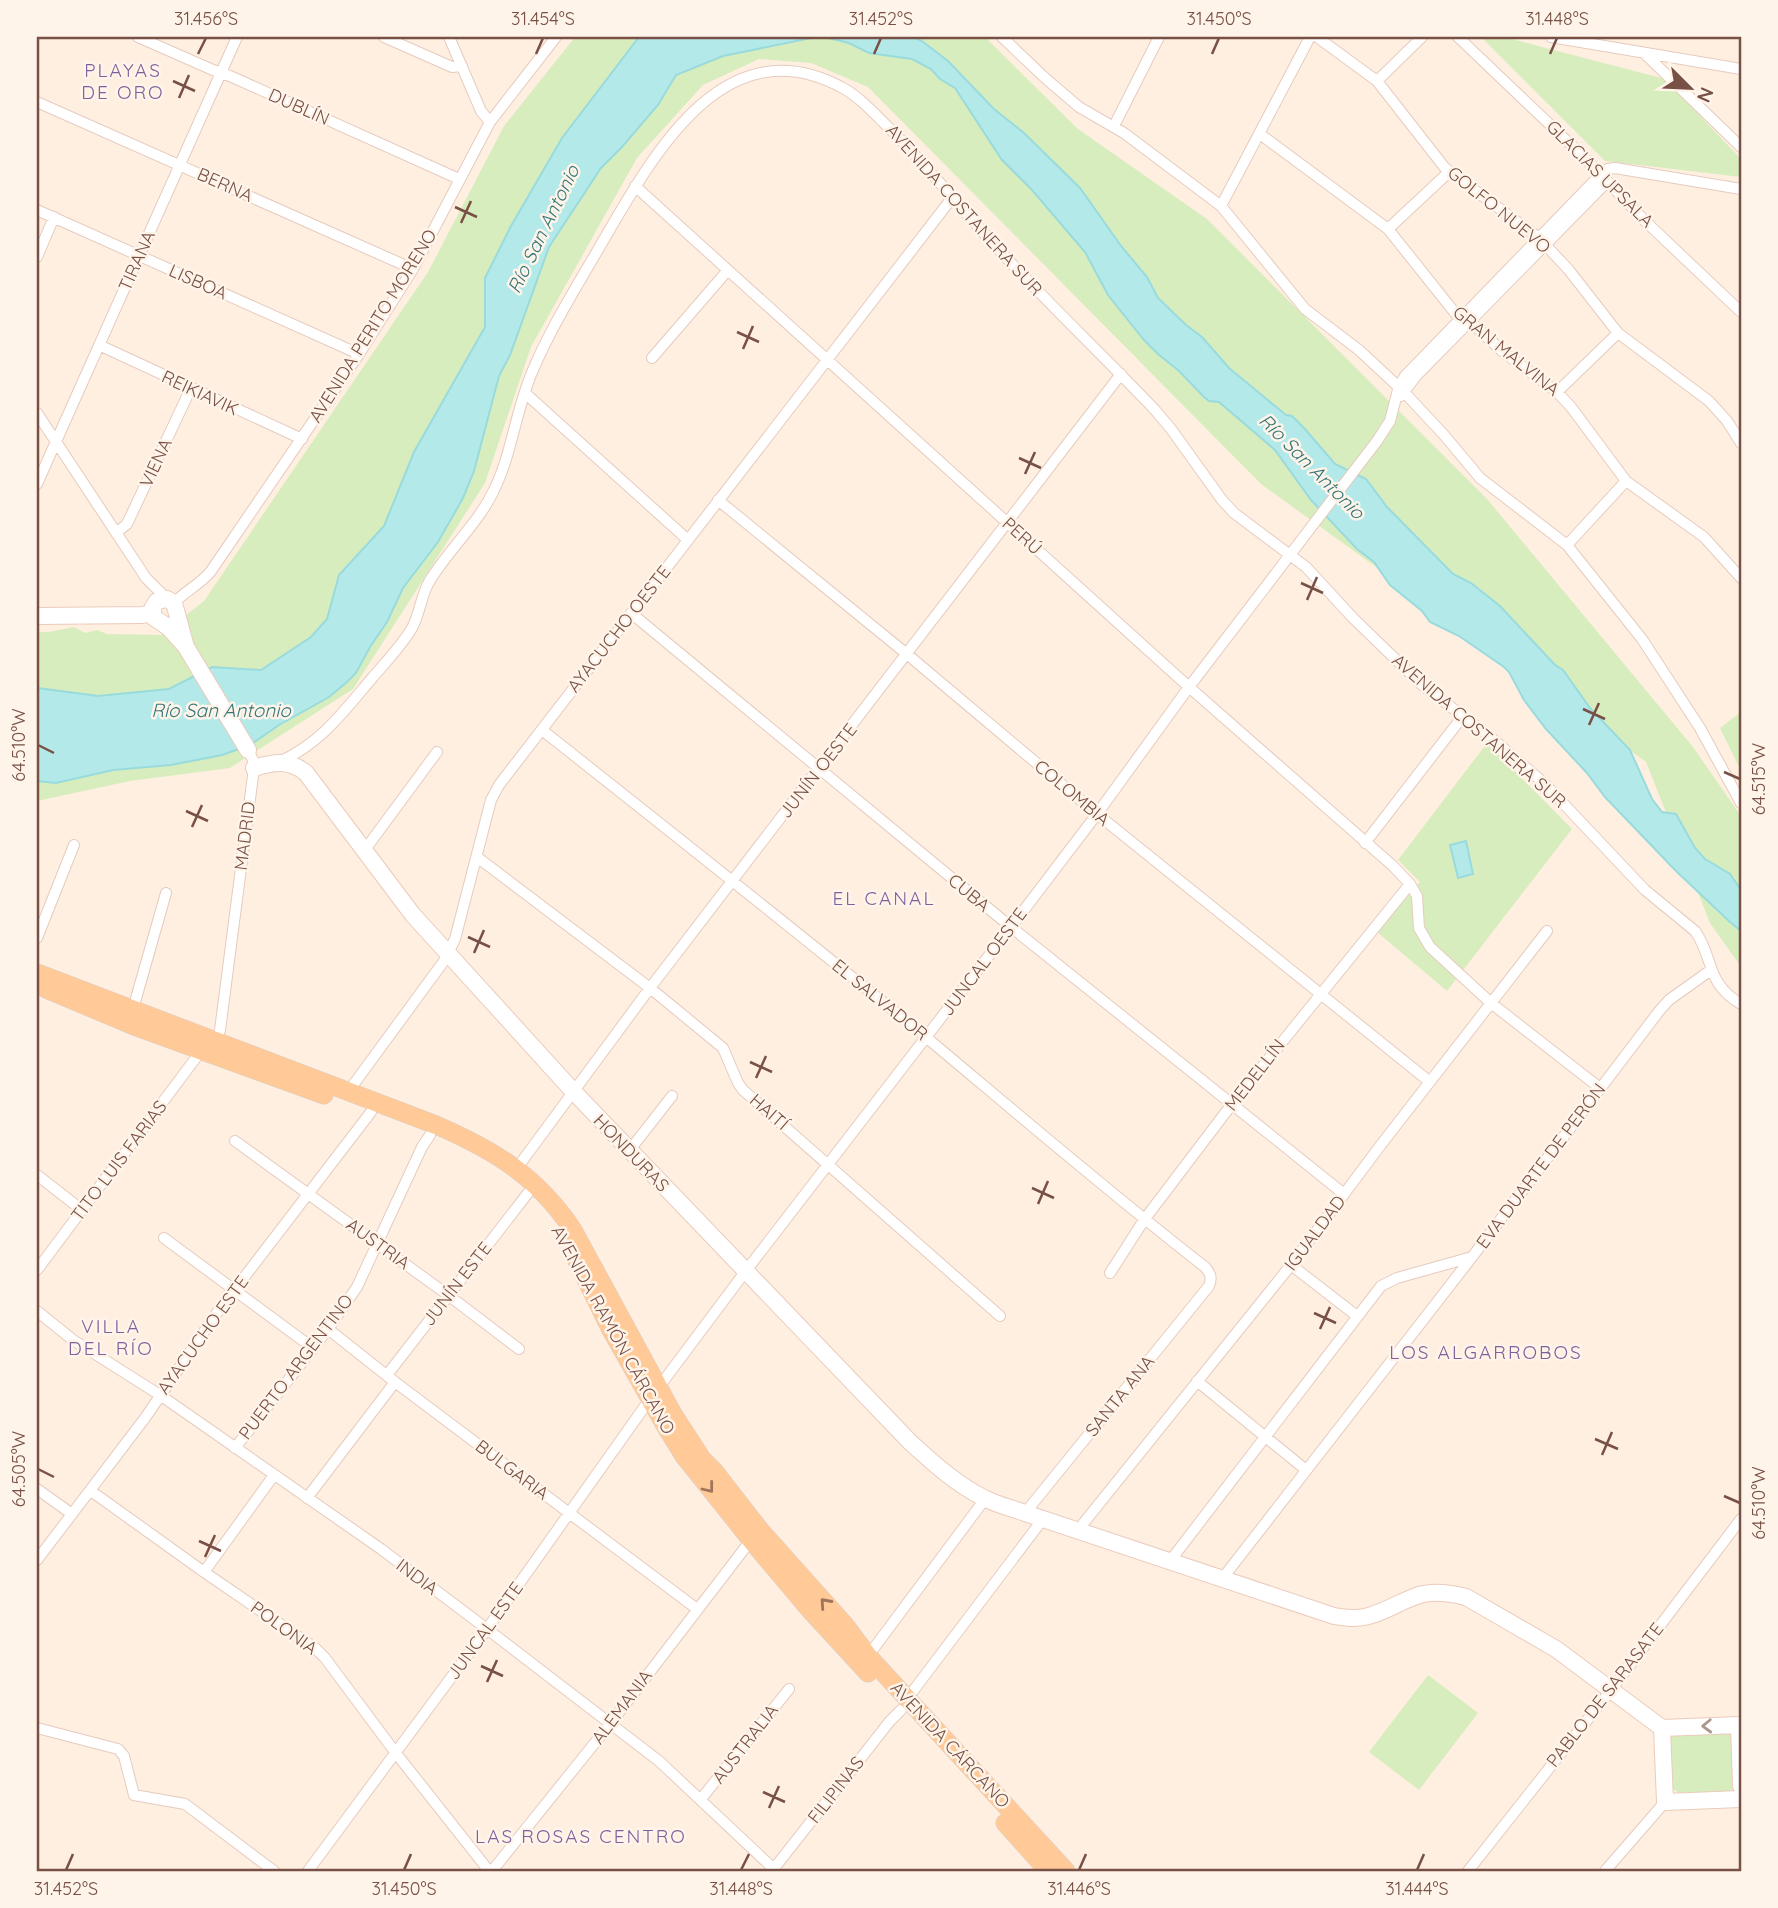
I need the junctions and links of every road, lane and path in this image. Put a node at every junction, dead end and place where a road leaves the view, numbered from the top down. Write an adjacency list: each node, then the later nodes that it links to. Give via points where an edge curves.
1 (138, 37): 17 (street, DUBLÍN)
2 (237, 37): 17 (street, TIRANA)
3 (384, 37): 15 (street, via 452,67)
4 (449, 37): 15 (street)
5 (556, 37): 20 (street, AVENIDA PERITO MORENO)
6 (1002, 37): 21 (street, via 1073,102)
7 (1159, 37): 21 (street)
8 (1310, 37): 22 (street)
9 (1317, 37): 18 (street, GOLFO NUEVO)
10 (1422, 37): 18 (street)
11 (1458, 37): 26 (street, GLACIAS UPSALA)
12 (1551, 37): 13 (street)
13 (1557, 37): 14 (street)
14 (1644, 54): 16 (street); 23 (street)
15 (462, 66): 20 (street)
16 (1741, 69)
17 (221, 73): 24 (street, TIRANA); 27 (street, DUBLÍN)
18 (1377, 81): 25 (street, GOLFO NUEVO)
19 (37, 102): 24 (street, BERNA)
20 (490, 122): 27 (street, AVENIDA PERITO MORENO)
21 (1114, 126): 31 (street)
22 (1260, 134): 31 (street); 34 (street, GRAN MALVINA)
23 (1741, 147)
24 (180, 165): 36 (street, TIRANA); 38 (street, BERNA)
25 (1449, 172): 34 (street); 35 (street, GOLFO NUEVO)
26 (1604, 178): 29 (street, via 1608,169 1615,168); 35 (street); 40 (street, GLACIAS UPSALA)
27 (459, 179): 38 (street, AVENIDA PERITO MORENO)
28 (635, 186): 30 (street, AVENIDA COSTANERA SUR, via 700,104 725,85 778,71 830,81 857,97 908,146); 39 (street, PERÚ); 51 (street, AVENIDA COSTANERA SUR, via 559,317)
29 (1741, 188)
30 (952, 198): 46 (street, AYACUCHO OESTE); 47 (street, AVENIDA COSTANERA SUR, via 1033,288)
31 (1222, 206): 49 (street, via 1305,309)
32 (37, 210): 33 (street, LISBOA)
33 (54, 217): 36 (street, LISBOA); 37 (street)
34 (1388, 229): 41 (street, GRAN MALVINA)
35 (1542, 241): 41 (street); 42 (street, GOLFO NUEVO)
36 (140, 256): 43 (street, TIRANA); 44 (street, LISBOA)
37 (37, 257)
38 (413, 269): 44 (street, AVENIDA PERITO MORENO)
39 (728, 270): 45 (street); 46 (street, PERÚ)
40 (1741, 312)
41 (1465, 320): 49 (street); 50 (street, GRAN MALVINA)
42 (1618, 333): 50 (street); 55 (street, GOLFO NUEVO, via 1709,401)
43 (99, 345): 48 (street, REIKIAVIK); 54 (street, TIRANA)
44 (359, 354): 53 (street, AVENIDA PERITO MORENO)
45 (652, 358)
46 (827, 359): 58 (street, AYACUCHO OESTE); 59 (street, PERÚ)
47 (1121, 374): 59 (street, JUNÍN OESTE); 63 (street, AVENIDA COSTANERA SUR, via 1171,429 1234,513)
48 (191, 388): 53 (street, REIKIAVIK); 60 (street, VIENA, via 127,524)
49 (1401, 388): 62 (street, via 1480,478); 63 (street, JUNCAL OESTE, via 1387,428)
50 (1557, 392): 56 (street, GRAN MALVINA)
51 (525, 393): 61 (street); 75 (street, AVENIDA COSTANERA SUR, via 494,491 430,580 411,628 329,729)
52 (37, 412): 54 (street, MADRID)
53 (302, 439): 66 (street, AVENIDA PERITO MORENO, via 208,576)
54 (55, 440): 57 (street, TIRANA); 60 (street, MADRID)
55 (1741, 443)
56 (1626, 481): 62 (street); 65 (street, GRAN MALVINA, via 1704,537)
57 (37, 484)
58 (718, 499): 61 (street, AYACUCHO OESTE); 69 (street, COLOMBIA)
59 (1008, 523): 69 (street, JUNÍN OESTE); 70 (street, PERÚ)
60 (116, 533): 64 (street, MADRID)
61 (688, 540): 67 (street, AYACUCHO OESTE)
62 (1567, 545): 78 (street, via 1642,639 1700,728)
63 (1290, 554): 70 (street, JUNCAL OESTE); 71 (street, AVENIDA COSTANERA SUR, via 1422,685)
64 (146, 578): 66 (street, MADRID); 66 (street, MADRID)
65 (1741, 578)
66 (164, 609): 68 (main road, via 129,615); 73 (main road, MADRID)
67 (631, 613): 72 (street, AYACUCHO OESTE); 77 (street, CUBA)
68 (37, 616)
69 (908, 655): 77 (street, JUNÍN OESTE); 79 (street, COLOMBIA)
70 (1189, 687): 79 (street, JUNCAL OESTE); 80 (street, PERÚ)
71 (1463, 716): 80 (street); 91 (street, AVENIDA COSTANERA SUR, via 1544,783 1645,890 1695,931)
72 (542, 730): 83 (street, AYACUCHO OESTE, via 491,800); 84 (street, EL SALVADOR)
73 (248, 750): 76 (street, MADRID)
74 (437, 752): 82 (street)
75 (281, 761): 76 (main road); 82 (main road, HONDURAS, via 306,773)
76 (254, 768): 100 (street, MADRID, via 220,1030)
77 (820, 768): 84 (street, JUNÍN OESTE); 87 (street, CUBA)
78 (1741, 803)
79 (1097, 814): 87 (street, JUNCAL OESTE); 95 (street, COLOMBIA)
80 (1365, 843): 85 (street, PERÚ)
81 (74, 845): 89 (street)
82 (364, 851): 90 (main road, HONDURAS)
83 (477, 857): 90 (street, AYACUCHO OESTE); 94 (street, HAITÍ)
84 (733, 881): 94 (street, JUNÍN OESTE); 99 (street, EL SALVADOR)
85 (1410, 884): 95 (street, MEDELLÍN); 96 (street, via 1417,896 1424,939)
86 (166, 893): 98 (street)
87 (1011, 927): 99 (street, JUNCAL OESTE); 106 (street, CUBA)
88 (1547, 931): 96 (street, IGUALDAD)
89 (37, 938)
90 (449, 953): 103 (main road, HONDURAS); 104 (street, AYACUCHO OESTE)
91 (1711, 970): 97 (street, AVENIDA COSTANERA SUR, via 1724,991); 102 (street, EVA DUARTE DE PERÓN, via 1668,1000)
92 (37, 972): 98 (main road, AVENIDA RAMÓN CÁRCANO)
93 (37, 985): 98 (main road, AVENIDA RAMÓN CÁRCANO)
94 (650, 988): 103 (street, JUNÍN OESTE); 111 (street, HAITÍ, via 723,1048 743,1090)
95 (1319, 995): 101 (street, COLOMBIA); 106 (street, MEDELLÍN)
96 (1491, 1003): 101 (street, IGUALDAD); 102 (street)
97 (1741, 1004)
98 (134, 1018): 100 (main road, AVENIDA RAMÓN CÁRCANO)
99 (926, 1038): 111 (street, JUNCAL OESTE); 118 (street, EL SALVADOR)
100 (209, 1046): 104 (main road, AVENIDA RAMÓN CÁRCANO, via 257,1057); 107 (main road, AVENIDA RAMÓN CÁRCANO); 117 (street, TITO LUIS FARIAS)
101 (1430, 1082): 116 (street, IGUALDAD)
102 (1600, 1088): 121 (street, EVA DUARTE DE PERÓN)
103 (573, 1091): 110 (main road, HONDURAS); 112 (street, JUNÍN OESTE)
104 (348, 1092): 112 (main road, AVENIDA RAMÓN CÁRCANO, via 452,1132)
105 (672, 1096): 110 (street)
106 (1232, 1104): 116 (street, CUBA); 118 (street, MEDELLÍN)
107 (370, 1112): 108 (main road, AVENIDA RAMÓN CÁRCANO); 114 (street, AYACUCHO ESTE)
108 (430, 1135): 115 (main road, AVENIDA RAMÓN CÁRCANO, via 491,1164); 120 (street, PUERTO ARGENTINO)
109 (235, 1141): 114 (street, AUSTRIA)
110 (629, 1152): 124 (main road, HONDURAS)
111 (828, 1164): 124 (street, JUNCAL OESTE); 130 (street, HAITÍ)
112 (517, 1168): 137 (main road, AVENIDA RAMÓN CÁRCANO, via 545,1193 573,1230)
113 (37, 1175): 117 (street)
114 (307, 1192): 120 (street, AUSTRIA); 127 (street, AYACUCHO ESTE)
115 (528, 1193): 128 (street, JUNÍN ESTE); 137 (main road, AVENIDA RAMÓN CÁRCANO, via 559,1230 610,1328 624,1341)
116 (1344, 1194): 122 (street, IGUALDAD)
117 (82, 1210): 123 (street, TITO LUIS FARIAS)
118 (1144, 1220): 125 (street, MEDELLÍN); 126 (street, EL SALVADOR)
119 (164, 1238): 127 (street)
120 (378, 1243): 128 (street, AUSTRIA); 132 (street, PUERTO ARGENTINO, via 357,1287)
121 (1472, 1257): 131 (street, EVA DUARTE DE PERÓN, via 1390,1280); 141 (street)
122 (1291, 1265): 131 (street); 136 (street, IGUALDAD)
123 (37, 1270)
124 (745, 1272): 137 (street, JUNCAL OESTE); 146 (main road, HONDURAS, via 918,1450)
125 (1110, 1273)
126 (1211, 1276): 148 (street, SANTA ANA, via 1209,1286)
127 (234, 1290): 133 (street); 138 (street, AYACUCHO ESTE)
128 (448, 1295): 134 (street, AUSTRIA); 135 (street, JUNÍN ESTE)
129 (37, 1311): 138 (street, INDIA)
130 (1000, 1316)
131 (1357, 1316): 139 (street, EVA DUARTE DE PERÓN)
132 (328, 1329): 133 (street, PUERTO ARGENTINO); 135 (street, BULGARIA)
133 (313, 1348): 140 (street, PUERTO ARGENTINO)
134 (519, 1349)
135 (391, 1378): 145 (street, JUNÍN ESTE); 147 (street, BULGARIA)
136 (1197, 1381): 139 (street); 152 (street, IGUALDAD)
137 (655, 1394): 147 (street, JUNCAL ESTE); 153 (main road, AVENIDA RAMÓN CÁRCANO, one-way to 153, via 666,1427 692,1467); 160 (main road, AVENIDA RAMÓN CÁRCANO, one-way to 137, via 702,1458)
138 (160, 1395): 140 (street, INDIA); 144 (street, AYACUCHO ESTE)
139 (1265, 1437): 141 (street); 155 (street, EVA DUARTE DE PERÓN)
140 (235, 1448): 142 (street, INDIA)
141 (1306, 1470): 157 (street)
142 (274, 1475): 145 (street, INDIA); 156 (street)
143 (37, 1489): 149 (street)
144 (91, 1491): 149 (street, AYACUCHO ESTE); 156 (street, POLONIA)
145 (307, 1498): 159 (street, INDIA)
146 (985, 1499): 148 (main road, HONDURAS); 160 (street)
147 (569, 1513): 158 (street, BULGARIA); 159 (street, JUNCAL ESTE)
148 (1025, 1513): 150 (main road, HONDURAS)
149 (72, 1514): 154 (street, AYACUCHO ESTE)
150 (1043, 1519): 152 (main road, HONDURAS); 163 (street)
151 (1741, 1519): 162 (street, PABLO DE SARASATE)
152 (1078, 1530): 155 (main road, HONDURAS)
153 (751, 1540): 158 (street, ALEMANIA); 163 (main road, AVENIDA RAMÓN CÁRCANO, via 809,1609)
154 (37, 1560)
155 (1170, 1561): 157 (main road, HONDURAS)
156 (204, 1572): 168 (street, POLONIA, via 315,1648)
157 (1222, 1579): 162 (main road, HONDURAS, via 1348,1619 1374,1616 1430,1592 1466,1597 1556,1649)
158 (696, 1609): 164 (street, ALEMANIA)
159 (487, 1629): 164 (street, INDIA); 168 (street, JUNCAL ESTE)
160 (868, 1656): 163 (main road, AVENIDA CÁRCANO)
161 (789, 1689): 170 (street, AUSTRALIA)
162 (1611, 1690): 167 (main road, HONDURAS); 179 (street, PABLO DE SARASATE)
163 (904, 1704): 173 (street, FILIPINAS); 177 (main road, AVENIDA RAMÓN CÁRCANO); 178 (main road, AVENIDA CÁRCANO)
164 (610, 1724): 170 (street, INDIA); 176 (street, ALEMANIA)
165 (1740, 1724): 167 (main road, one-way to 167); 169 (main road)
166 (37, 1728): 174 (street, via 118,1749 134,1795 185,1804)
167 (1662, 1728): 172 (main road)
168 (396, 1752): 175 (street, JUNCAL ESTE); 176 (street, POLONIA)
169 (1741, 1786)
170 (701, 1799): 173 (street, INDIA)
171 (1741, 1799): 172 (main road)
172 (1665, 1802): 180 (street)
173 (774, 1870)
174 (274, 1871)
175 (308, 1871)
176 (491, 1871)
177 (1048, 1871)
178 (1066, 1871)
179 (1468, 1871)
180 (1605, 1871)

